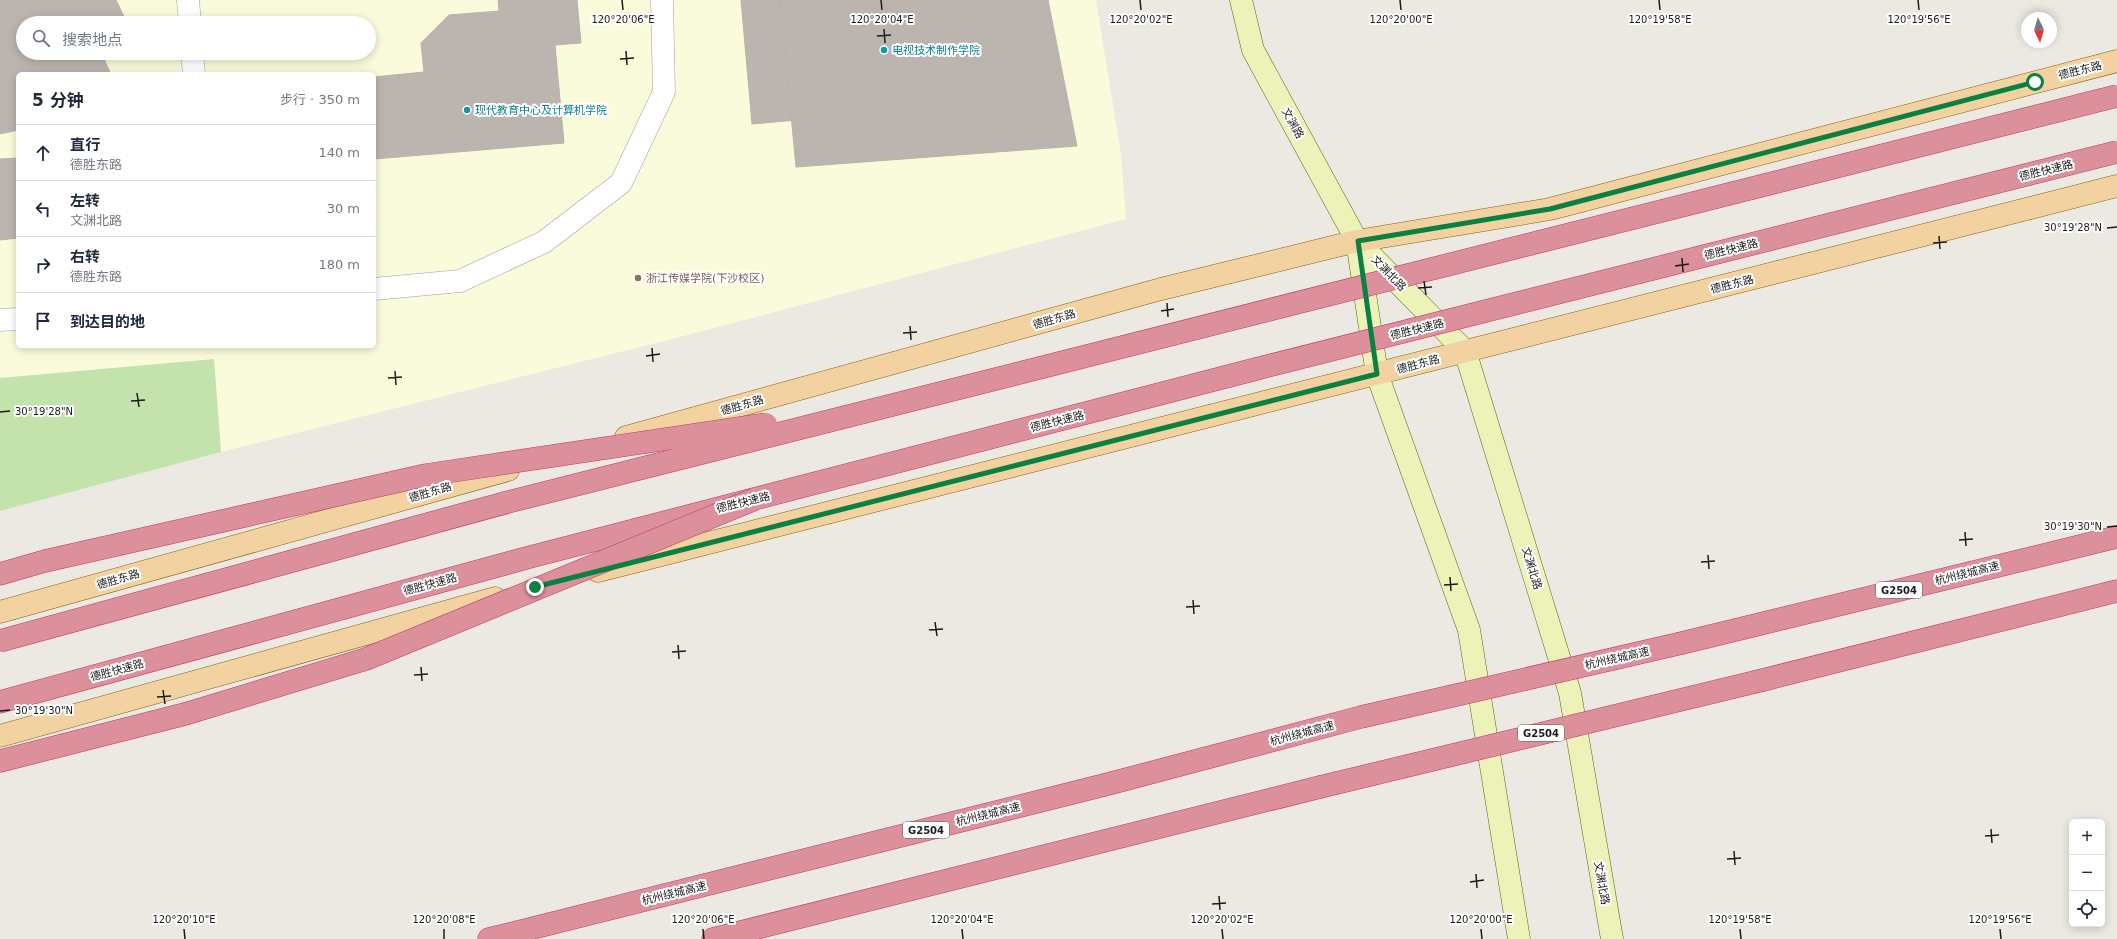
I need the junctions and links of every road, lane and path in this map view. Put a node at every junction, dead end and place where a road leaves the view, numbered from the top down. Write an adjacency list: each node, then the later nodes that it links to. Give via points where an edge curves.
1 (188, 0): 4 (street)
2 (662, 0): 12 (street, via 664,92 621,183 544,242 460,281)
3 (1241, 0): 11 (main road, 文渊路, via 1254,50)
4 (189, 16)
5 (193, 60): 7 (street)
6 (2117, 61): 11 (main road, 德胜东路, via 1550,209)
7 (194, 72)
8 (2117, 96): 17 (highway, bridge)
9 (2117, 152): 18 (highway, 德胜快速路, bridge, via 1256,369)
10 (2117, 186): 15 (main road, 德胜东路)
11 (1358, 241): 15 (main road, 文渊北路); 16 (main road, 文渊北路); 22 (main road, 德胜东路, via 1154,291)
12 (376, 289)
13 (16, 319): 14 (street)
14 (0, 320)
15 (1465, 351): 16 (main road, 德胜东路); 30 (main road, 文渊北路, via 1570,693)
16 (1377, 374): 25 (main road, 德胜东路, via 535,587); 29 (main road, 文渊北路, via 1469,630)
17 (894, 405): 20 (highway, bridge, via 426,475 45,561); 23 (highway, bridge, via 508,502)
18 (755, 499): 24 (highway, 德胜快速路, bridge, via 530,557); 26 (highway, bridge, via 366,659 185,714)
19 (2117, 537): 27 (highway, 杭州绕城高速 / G2504, bridge, via 1682,643 1361,717 1108,784)
20 (0, 574)
21 (2117, 591): 28 (highway, G2504, bridge)
22 (0, 612)
23 (0, 641)
24 (0, 702)
25 (0, 736)
26 (0, 761)
27 (489, 939)
28 (713, 939)
29 (1519, 939)
30 (1612, 939)

